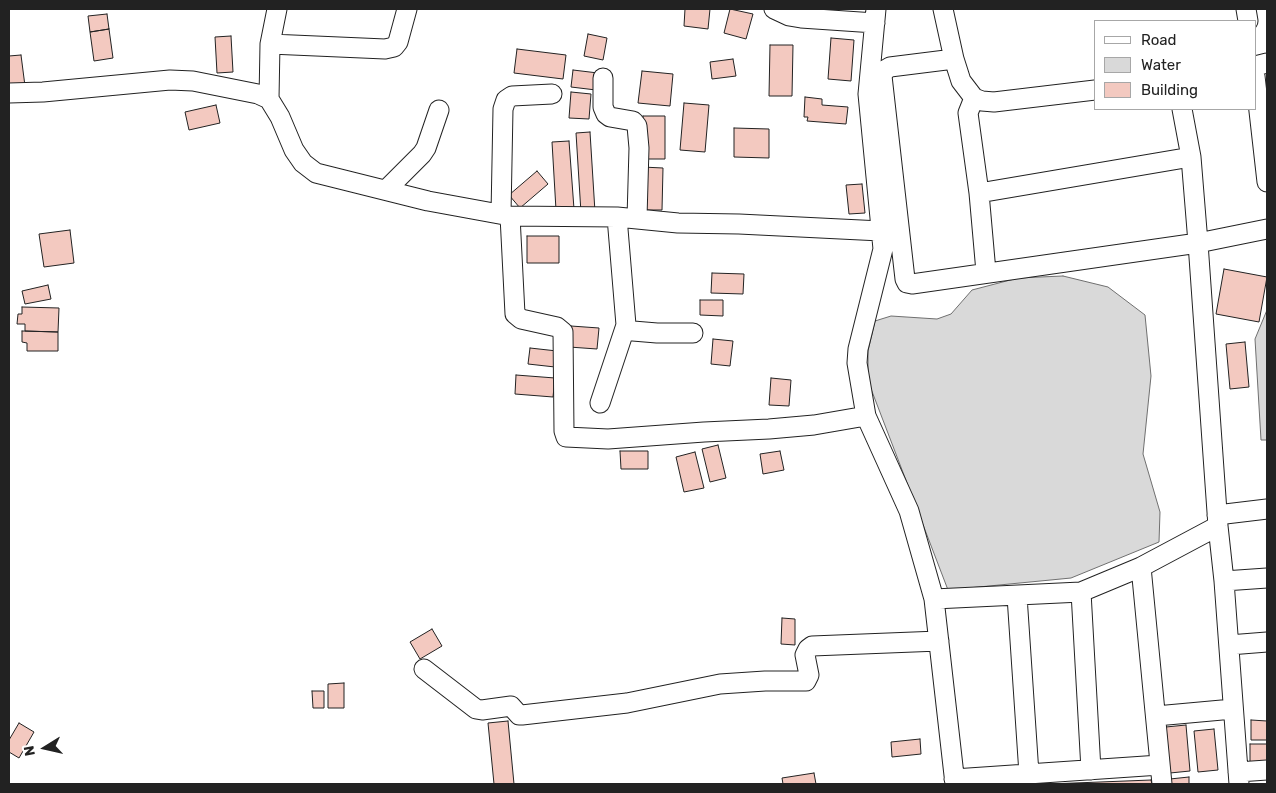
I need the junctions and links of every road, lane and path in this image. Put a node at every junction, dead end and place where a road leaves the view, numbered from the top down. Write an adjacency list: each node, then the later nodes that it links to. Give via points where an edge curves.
1 (277, 9): 6 (street)
2 (407, 9): 6 (street, via 394,47)
3 (774, 9): 5 (street, via 801,18)
4 (943, 9): 7 (street)
5 (875, 16): 25 (street, via 868,94)
6 (270, 44): 14 (street)
7 (954, 58): 13 (street, via 961,81); 27 (street, via 890,67 882,76 905,279 912,284)
8 (603, 78): 23 (street, via 606,114 633,121 637,126)
9 (1256, 85): 18 (street)
10 (1094, 90): 13 (street, via 994,102)
11 (9, 93): 14 (street, via 193,80)
12 (552, 94): 21 (street, via 512,96 506,100)
13 (974, 98): 20 (street, via 968,113)
14 (269, 99): 19 (street, via 294,150 308,168 316,173)
15 (439, 110): 19 (street, via 426,148)
16 (1182, 110): 17 (street)
17 (1191, 156): 20 (street); 26 (street)
18 (1267, 182)
19 (386, 190): 21 (street)
20 (979, 193): 27 (street)
21 (506, 215): 22 (street); 31 (street, via 515,314 520,319 557,327 564,332 566,437 608,439 769,430)
22 (617, 217): 23 (street); 28 (street)
23 (637, 218): 25 (street, via 678,223)
24 (1267, 229): 26 (street)
25 (881, 231): 31 (street, via 883,249 858,349 857,363)
26 (1198, 243): 27 (street); 33 (street)
27 (986, 272)
28 (626, 326): 29 (street, via 633,331); 30 (street)
29 (692, 333)
30 (600, 403)
31 (866, 416): 39 (street, via 909,511)
32 (1267, 509): 33 (street)
33 (1217, 521): 34 (street); 36 (street)
34 (1141, 567): 37 (street); 45 (street)
35 (1267, 578): 36 (street)
36 (1224, 581): 42 (street)
37 (1081, 592): 38 (street); 47 (street)
38 (1017, 596): 39 (street); 49 (street)
39 (934, 599): 40 (street)
40 (939, 641): 43 (street, via 812,646 805,655 809,675 806,681 720,684 627,703 522,715 511,706 476,709); 51 (street)
41 (1267, 642): 42 (street)
42 (1229, 645): 44 (street)
43 (424, 669)
44 (1233, 710): 45 (street); 50 (street)
45 (1156, 716): 46 (street)
46 (1160, 765): 47 (street); 52 (street)
47 (1091, 770): 49 (street)
48 (1267, 770): 50 (street)
49 (1029, 774): 51 (street)
50 (1239, 778)
51 (954, 781)
52 (1162, 784)

